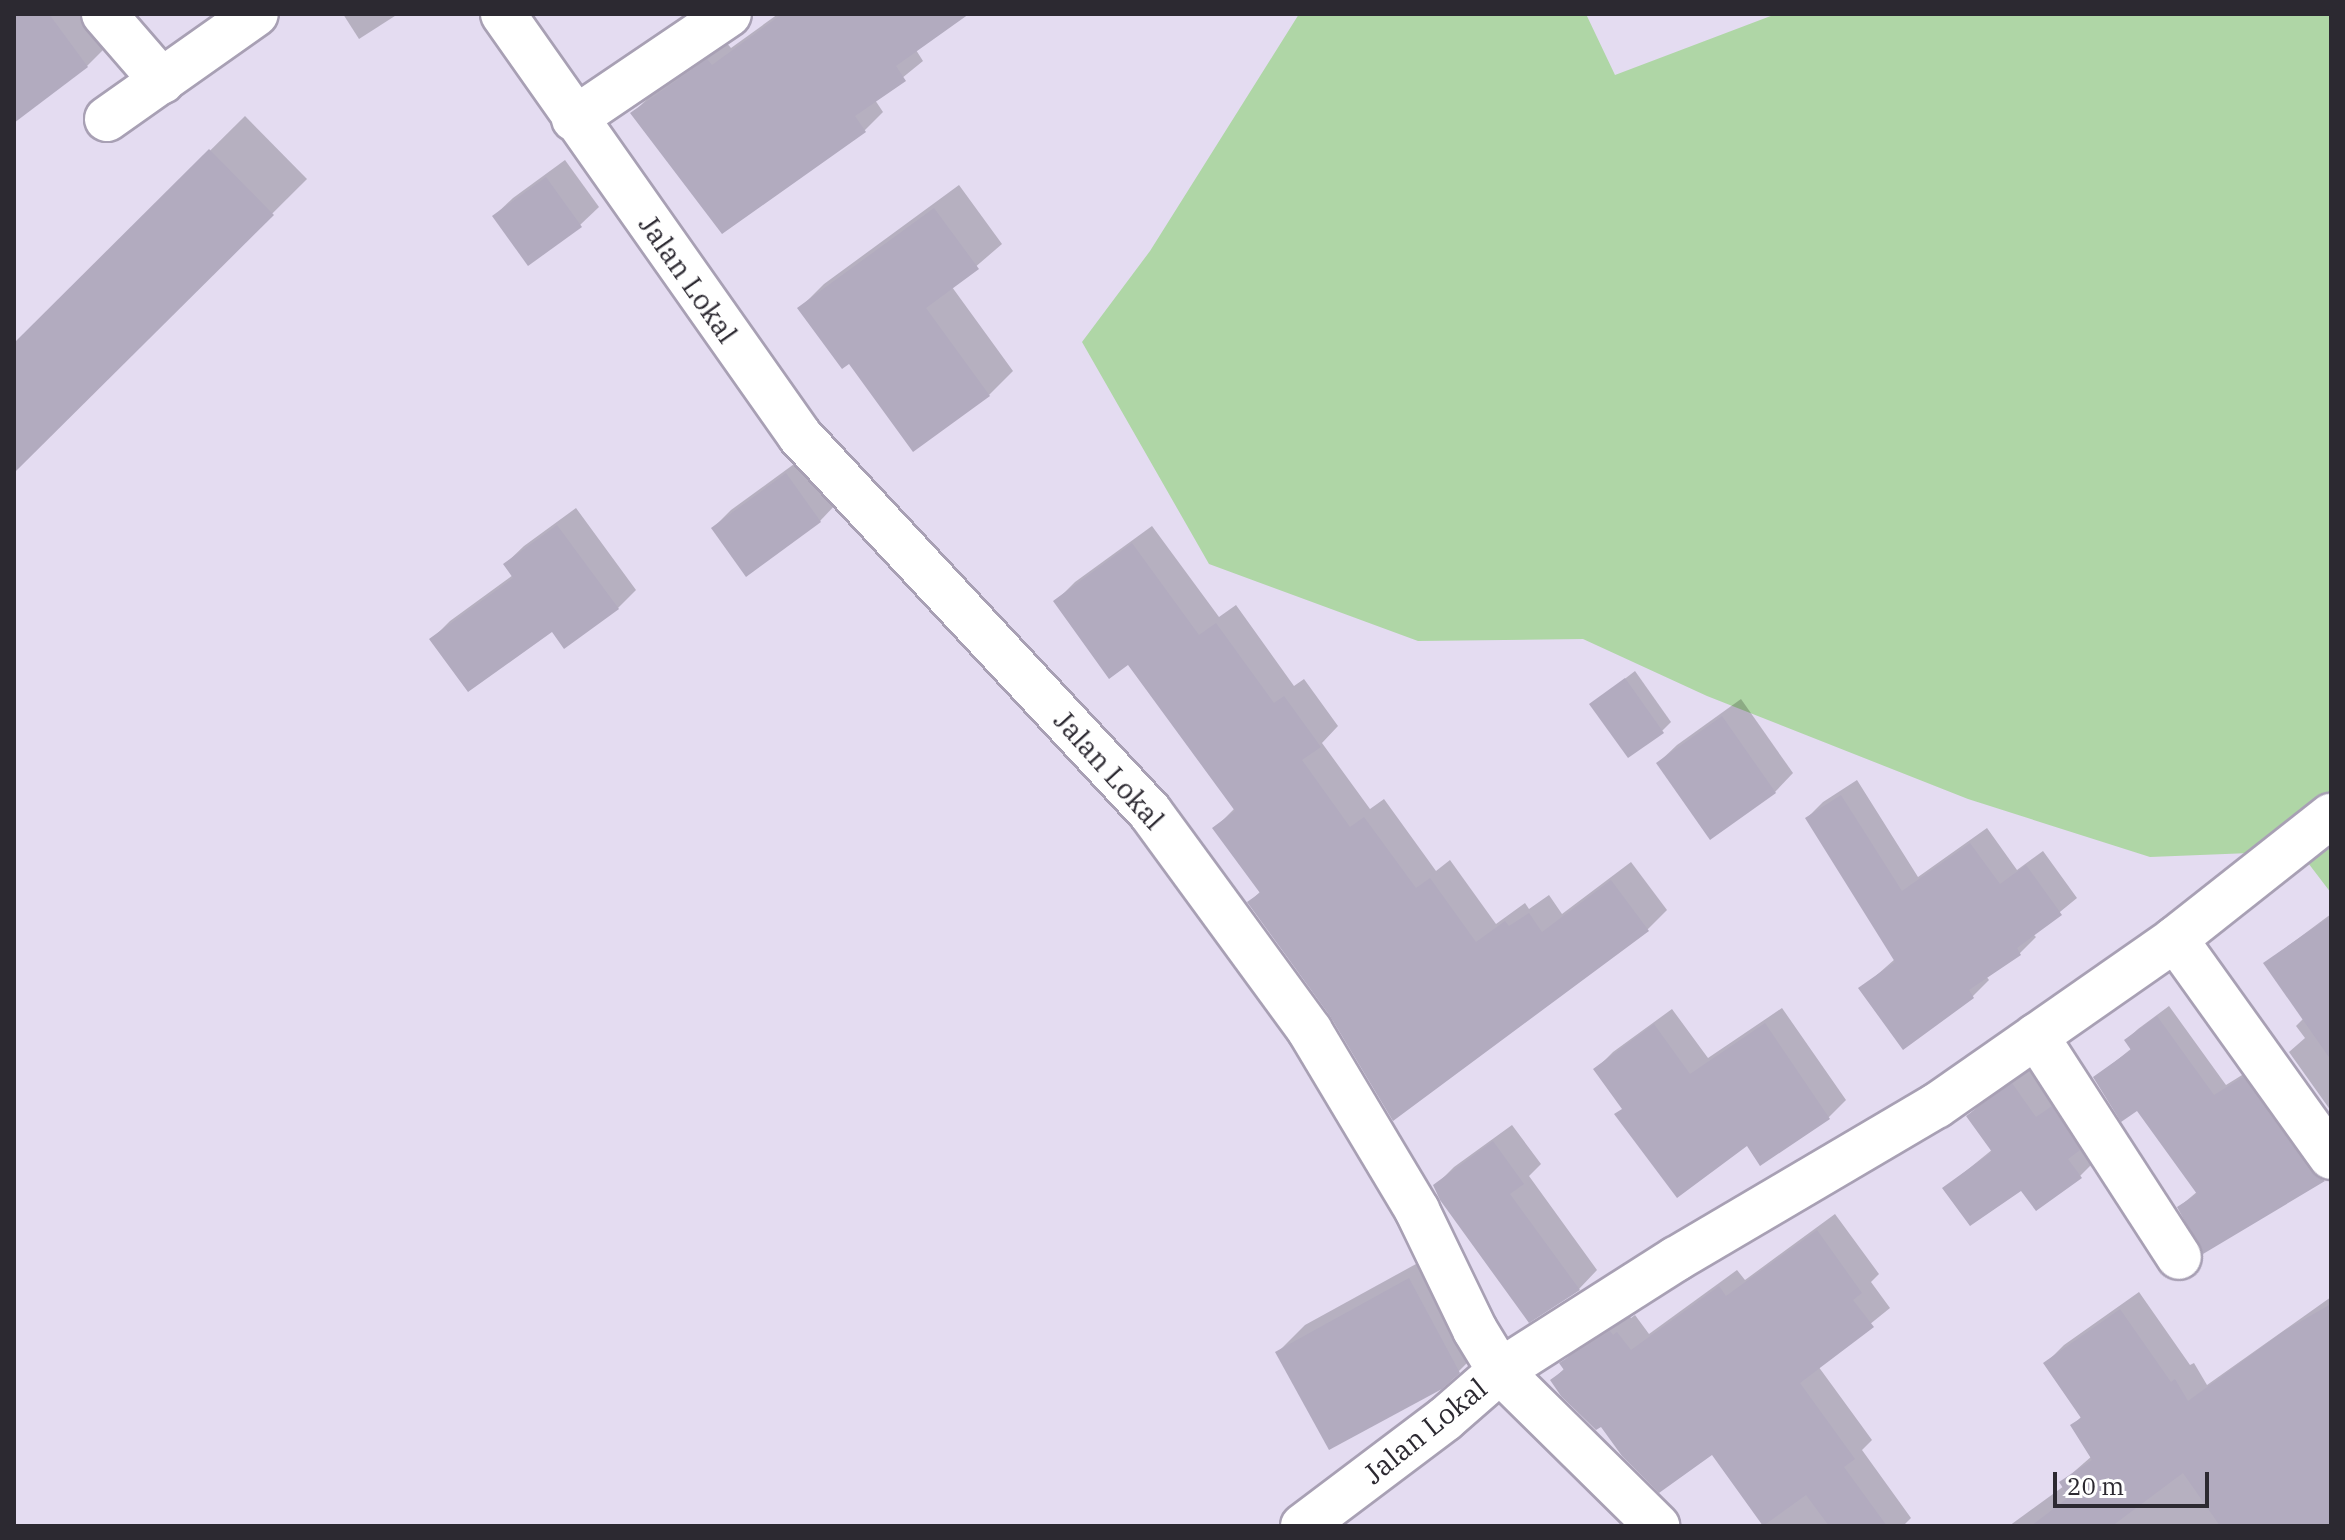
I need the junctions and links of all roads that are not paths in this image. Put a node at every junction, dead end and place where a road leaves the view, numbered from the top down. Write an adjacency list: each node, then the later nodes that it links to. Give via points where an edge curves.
1 (104, 14): 5 (street)
2 (256, 14): 5 (street)
3 (503, 14): 7 (street, Jalan Lokal)
4 (729, 14): 7 (street)
5 (162, 81): 6 (street)
6 (107, 119)
7 (574, 119): 13 (street, Jalan Lokal, via 800,436 1150,812 1310,1031 1417,1210)
8 (2331, 816): 9 (street)
9 (2175, 939): 10 (street); 11 (street)
10 (2036, 1036): 12 (street); 13 (street, via 1936,1106 1676,1259)
11 (2331, 1157)
12 (2179, 1257)
13 (1500, 1371): 14 (street, Jalan Lokal); 15 (street)
14 (1303, 1526)
15 (1657, 1526)

